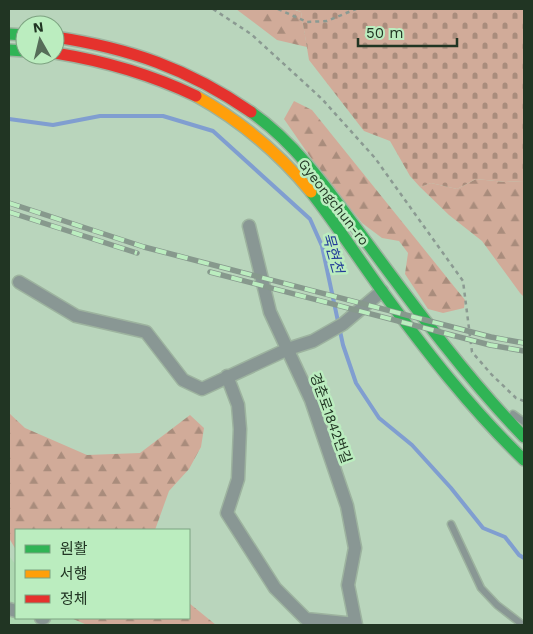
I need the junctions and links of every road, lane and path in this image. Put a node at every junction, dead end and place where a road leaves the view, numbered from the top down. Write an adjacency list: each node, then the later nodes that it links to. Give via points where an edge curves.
1 (213, 9): 11 (path, via 251,34 297,76 375,158 463,281 472,352 492,376 516,398)
2 (278, 9): 3 (path, via 307,22 328,21)
3 (356, 9)
4 (65, 39): 12 (street, Gyeongchun-ro, via 112,46 174,67 250,111 280,136 311,168 446,346)
5 (65, 55): 8 (street, Gyeongchun-ro, via 108,62 140,72 196,95 216,107 268,146 297,176)
6 (249, 226): 9 (street, 경춘로1842번길, via 270,312)
7 (19, 282): 10 (street, via 76,316 146,332 183,380 202,389)
8 (382, 291): 9 (street, via 343,324 313,341); 15 (street, Gyeongchun-ro, via 466,398)
9 (288, 350): 10 (street); 17 (street, 경춘로1842번길, via 311,400 347,506 356,548 348,585)
10 (227, 376): 17 (street, via 238,405 240,429 238,479 227,513 275,588 306,619)
11 (524, 400)
12 (492, 401): 13 (lane); 14 (street, Gyeongchun-ro)
13 (524, 422)
14 (524, 437)
15 (524, 460)
16 (451, 524): 18 (lane, via 481,588)
17 (355, 625)
18 (523, 625)

